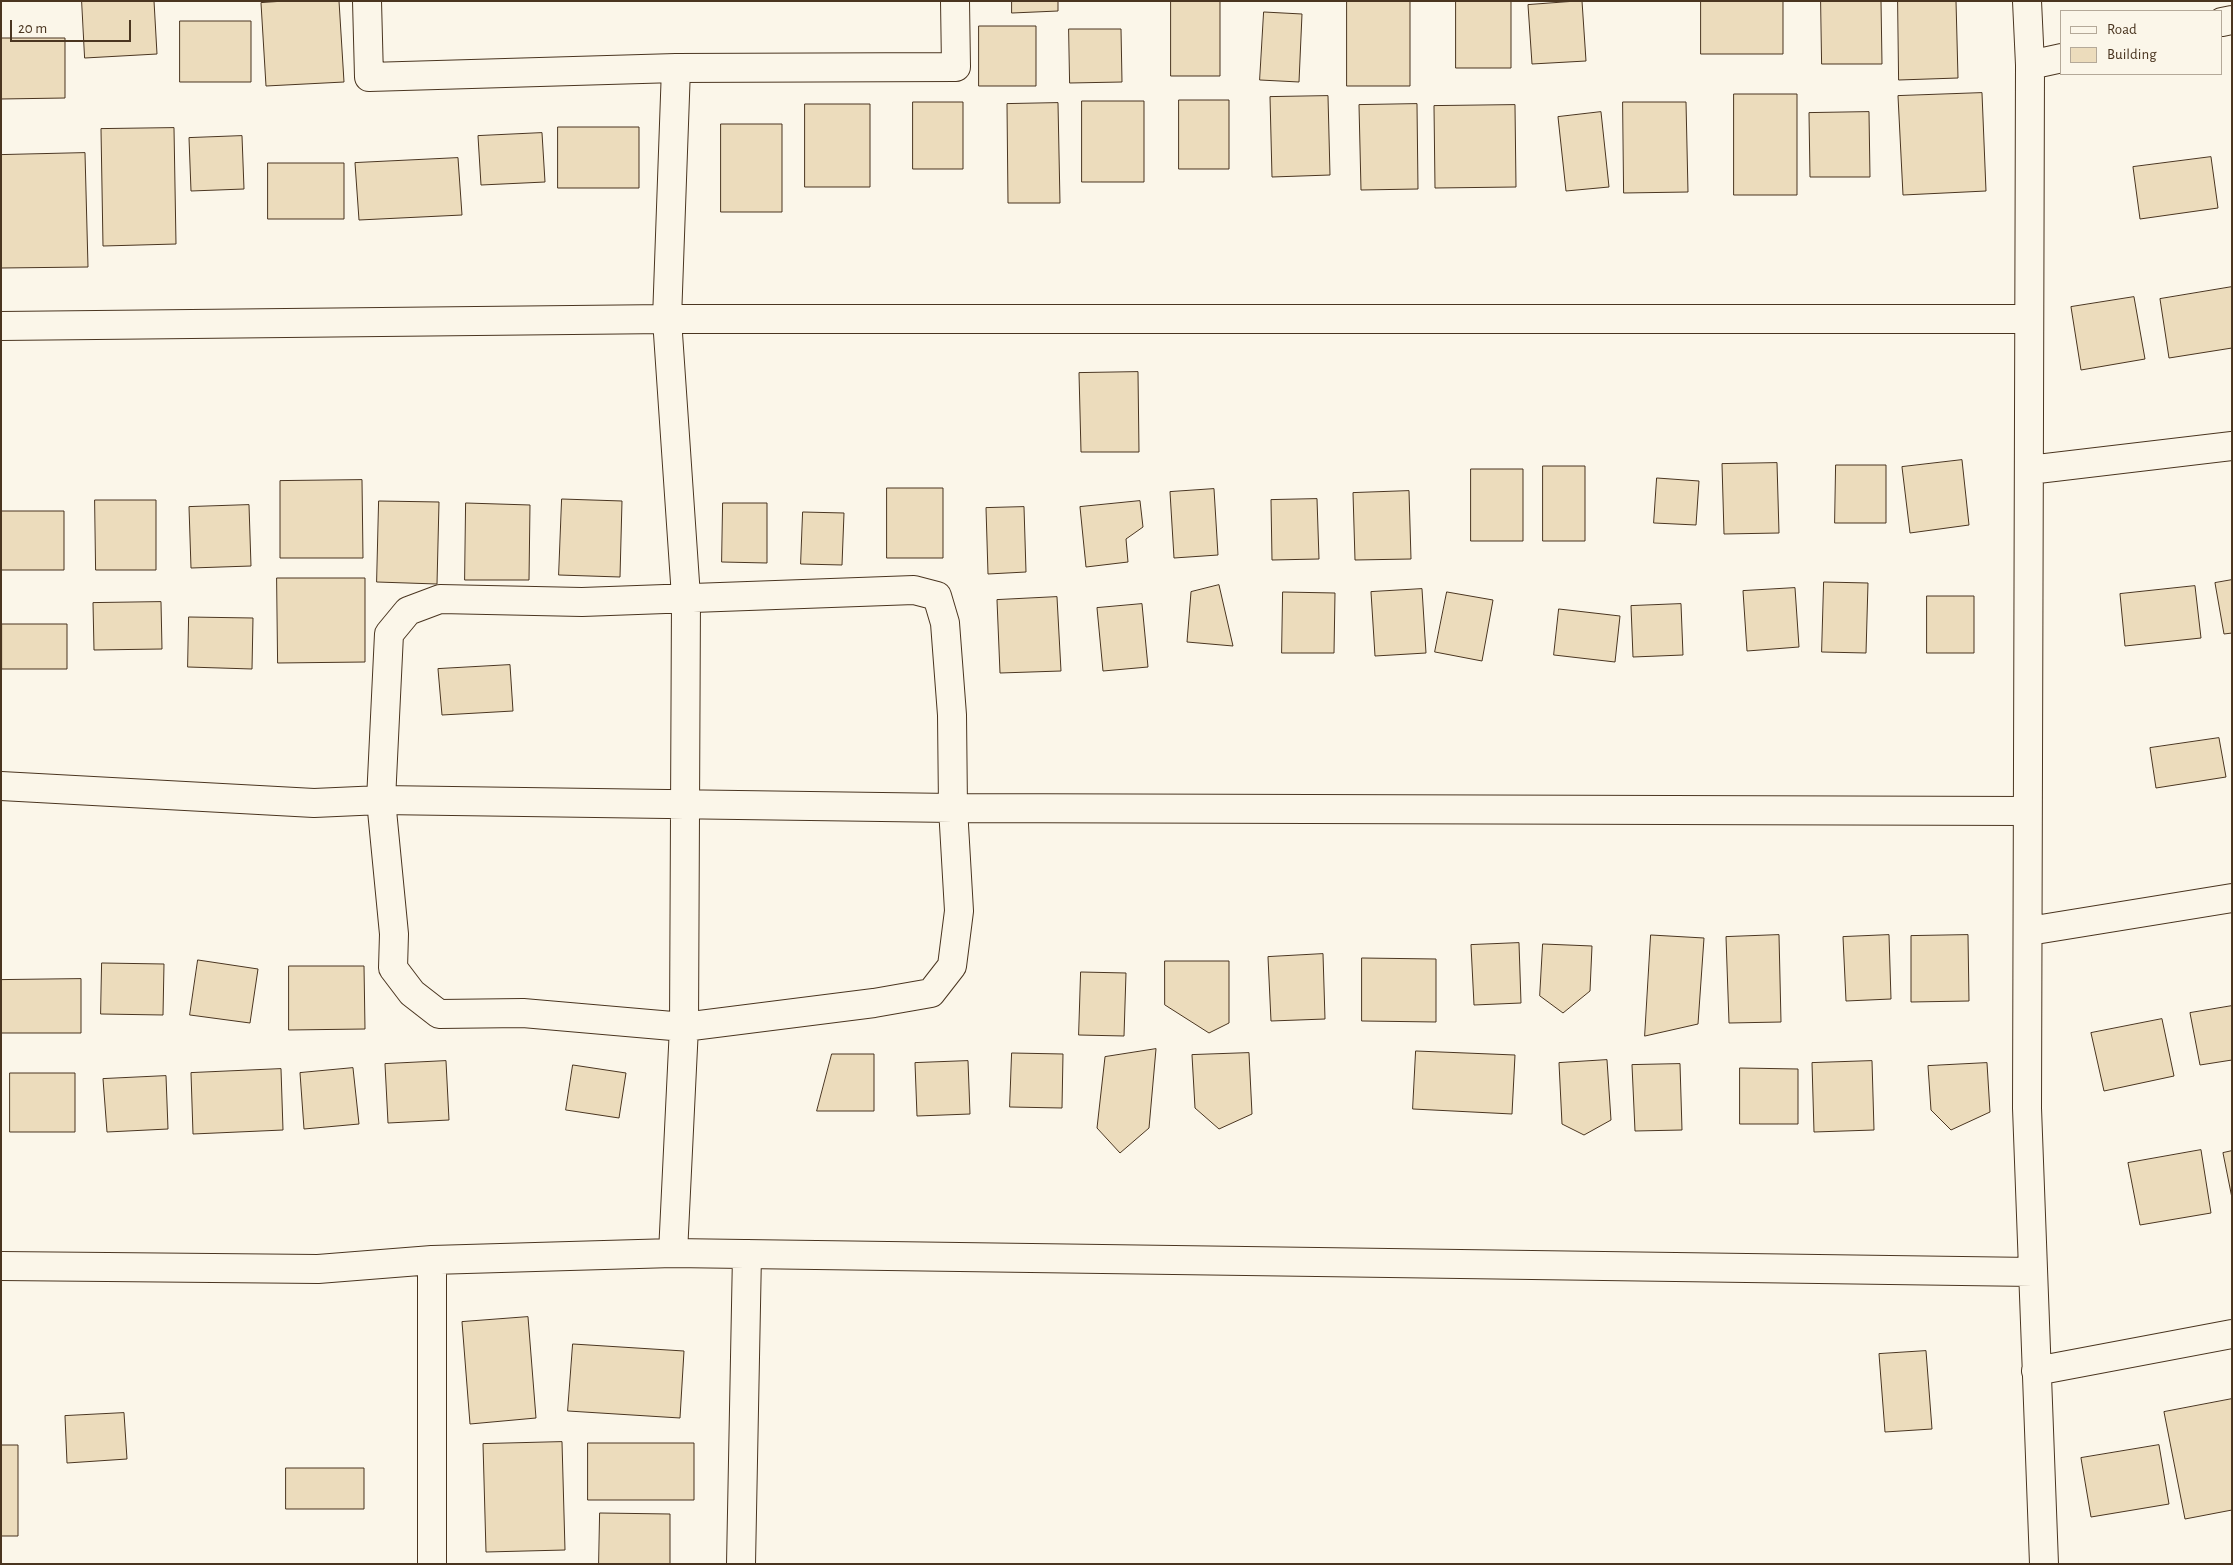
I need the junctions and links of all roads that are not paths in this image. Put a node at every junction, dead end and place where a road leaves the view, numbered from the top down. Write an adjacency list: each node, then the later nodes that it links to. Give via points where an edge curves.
1 (367, 1): 6 (street, via 369,77)
2 (955, 1): 6 (street, via 956,67)
3 (2027, 1): 5 (street)
4 (2060, 58): 5 (street)
5 (2030, 65): 8 (street)
6 (676, 68): 7 (street)
7 (667, 319): 8 (street); 9 (street); 12 (street)
8 (2028, 319): 11 (street)
9 (1, 326)
10 (2232, 446): 11 (street)
11 (2028, 470): 17 (street)
12 (686, 597): 14 (street, via 582,602 440,599 408,611 390,634); 15 (street); 16 (street, via 914,590 937,596 945,623 952,715)
13 (1, 786): 14 (street, via 314,803)
14 (381, 800): 15 (street); 20 (street, via 394,934 394,968 412,993 425,1004 439,1014 523,1013)
15 (684, 804): 16 (street); 20 (street)
16 (954, 808): 17 (street); 20 (street, via 960,911 952,966 931,992 874,1003)
17 (2026, 811): 19 (street)
18 (2232, 898): 19 (street)
19 (2028, 931): 25 (street, via 2027,1108)
20 (684, 1027): 21 (street)
21 (674, 1253): 22 (street); 23 (street)
22 (747, 1254): 25 (street); 29 (street)
23 (432, 1260): 24 (street, via 318,1269); 28 (street)
24 (1, 1266)
25 (2033, 1272): 27 (street)
26 (2232, 1334): 27 (street)
27 (2036, 1371): 30 (street)
28 (432, 1564)
29 (741, 1564)
30 (2044, 1564)

